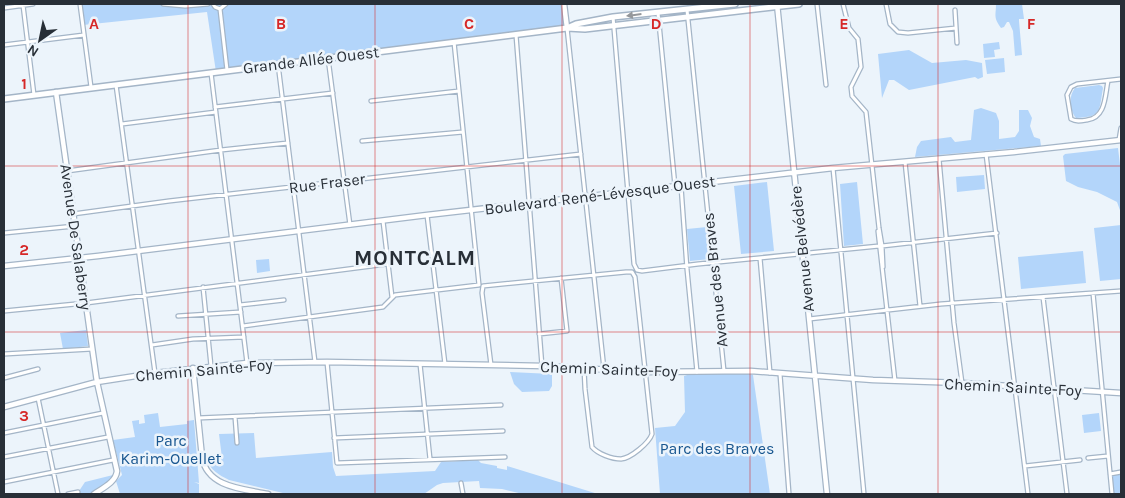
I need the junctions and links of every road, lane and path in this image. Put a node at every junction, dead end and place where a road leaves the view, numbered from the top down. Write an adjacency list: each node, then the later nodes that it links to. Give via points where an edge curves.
1 (33, 4): 13 (street)
2 (80, 4): 29 (street)
3 (163, 4): 4 (street)
4 (208, 4)
5 (213, 4): 17 (street)
6 (226, 4): 17 (street)
7 (564, 4): 26 (main road)
8 (735, 4): 14 (main road, Grande Allée Ouest)
9 (799, 4): 15 (main road, Grande Allée Ouest)
10 (817, 4): 41 (street)
11 (843, 4): 65 (street, via 849,28 858,39 861,67 852,82 852,96 866,112)
12 (886, 4): 27 (street, via 890,24 898,32)
13 (23, 5): 16 (street); 30 (street)
14 (715, 5): 18 (main road, Grande Allée Ouest); 21 (street)
15 (777, 5): 21 (main road, Grande Allée Ouest); 69 (main road, Avenue Belvédère)
16 (4, 8)
17 (220, 9): 36 (street)
18 (687, 9): 20 (main road, Grande Allée Ouest); 23 (street, Avenue des Braves)
19 (954, 10): 27 (street)
20 (658, 12): 22 (main road, Grande Allée Ouest, one-way to 22); 24 (street)
21 (714, 13): 23 (main road, Grande Allée Ouest)
22 (613, 17): 25 (street); 26 (main road, Grande Allée Ouest)
23 (688, 17): 24 (main road, Grande Allée Ouest); 71 (street, Avenue des Braves)
24 (658, 20): 25 (main road, Grande Allée Ouest); 72 (street)
25 (614, 25): 26 (main road, Grande Allée Ouest, via 576,30); 75 (street)
26 (567, 28): 28 (main road, Grande Allée Ouest); 59 (street)
27 (956, 28): 32 (street)
28 (516, 34): 31 (main road, Grande Allée Ouest); 62 (street)
29 (84, 35): 30 (street); 42 (street)
30 (28, 42): 33 (street); 46 (street)
31 (454, 42): 34 (main road, Grande Allée Ouest); 43 (street)
32 (957, 43)
33 (4, 46)
34 (328, 58): 35 (main road, Grande Allée Ouest); 45 (street)
35 (278, 64): 36 (main road, Grande Allée Ouest); 48 (street)
36 (227, 70): 37 (main road, Grande Allée Ouest)
37 (210, 73): 40 (main road, Grande Allée Ouest); 50 (street)
38 (1121, 79): 39 (street)
39 (1108, 81): 39 (street, via 1070,87 1067,95 1071,119 1086,121 1100,115)
40 (116, 84): 42 (main road, Grande Allée Ouest); 52 (street)
41 (826, 85)
42 (91, 87): 44 (main road, Grande Allée Ouest)
43 (459, 91): 49 (street); 54 (street)
44 (56, 92): 46 (main road, Grande Allée Ouest); 68 (main road, Avenue De Salaberry)
45 (333, 92): 48 (street); 70 (street)
46 (34, 95): 47 (main road, Grande Allée Ouest)
47 (4, 99)
48 (282, 100): 50 (street); 57 (street)
49 (371, 102)
50 (215, 107): 51 (street)
51 (216, 112): 52 (street); 58 (street)
52 (122, 124): 64 (street)
53 (1121, 128): 55 (street)
54 (464, 132): 56 (street); 66 (street)
55 (1120, 140): 60 (main road, Boulevard René-Lévesque Ouest)
56 (362, 141)
57 (288, 143): 58 (street); 74 (street)
58 (221, 150): 64 (street); 76 (street)
59 (581, 154): 62 (street, Rue Fraser); 77 (street)
60 (986, 154): 61 (main road, Boulevard René-Lévesque Ouest); 87 (street)
61 (939, 159): 63 (main road, Boulevard René-Lévesque Ouest); 90 (street)
62 (526, 160): 66 (street, Rue Fraser); 78 (street)
63 (905, 162): 65 (main road, Boulevard René-Lévesque Ouest); 91 (street)
64 (128, 164): 68 (street); 79 (street)
65 (872, 165): 67 (main road, Boulevard René-Lévesque Ouest); 92 (street)
66 (467, 166): 70 (street, Rue Fraser); 80 (street)
67 (833, 168): 69 (main road, Boulevard René-Lévesque Ouest); 93 (street)
68 (67, 172): 81 (main road, Avenue De Salaberry)
69 (795, 173): 71 (main road, Boulevard René-Lévesque Ouest); 95 (main road, Avenue Belvédère)
70 (345, 181): 74 (street, Rue Fraser); 84 (street)
71 (706, 183): 73 (main road, Boulevard René-Lévesque Ouest); 98 (street, Avenue des Braves)
72 (675, 186): 73 (main road, Boulevard René-Lévesque Ouest); 75 (main road, Boulevard René-Lévesque Ouest)
73 (681, 186): 100 (street)
74 (293, 187): 76 (street, Rue Fraser); 86 (street)
75 (627, 192): 77 (main road, Boulevard René-Lévesque Ouest); 100 (street, via 637,270)
76 (227, 194): 79 (street, Rue Fraser); 89 (street)
77 (585, 197): 78 (main road, Boulevard René-Lévesque Ouest); 103 (street)
78 (529, 203): 80 (main road, Boulevard René-Lévesque Ouest); 105 (street)
79 (133, 206): 81 (street, Rue Fraser); 94 (street)
80 (472, 210): 82 (main road, Boulevard René-Lévesque Ouest); 107 (street)
81 (73, 214): 85 (main road, Avenue De Salaberry)
82 (427, 215): 83 (main road, Boulevard René-Lévesque Ouest); 109 (street)
83 (383, 221): 84 (main road, Boulevard René-Lévesque Ouest); 99 (street)
84 (350, 225): 86 (main road, Boulevard René-Lévesque Ouest)
85 (75, 226): 88 (street); 96 (main road, Avenue De Salaberry)
86 (300, 232): 89 (main road, Boulevard René-Lévesque Ouest); 102 (street)
87 (997, 233): 90 (street); 115 (street)
88 (4, 234)
89 (232, 239): 94 (main road, Boulevard René-Lévesque Ouest); 106 (street)
90 (946, 239): 91 (street); 118 (street)
91 (914, 243): 92 (street); 120 (street)
92 (881, 246): 93 (street); 121 (street)
93 (841, 250): 95 (street); 125 (street)
94 (139, 251): 96 (main road, Boulevard René-Lévesque Ouest); 112 (street)
95 (802, 254): 97 (street); 128 (main road, Avenue Belvédère)
96 (80, 258): 101 (main road, Boulevard René-Lévesque Ouest); 117 (main road, Avenue De Salaberry)
97 (760, 258): 98 (street); 152 (street)
98 (713, 262): 100 (street); 148 (street, Avenue des Braves)
99 (387, 264): 102 (street); 113 (street)
100 (687, 265): 151 (street)
101 (4, 266)
102 (305, 275): 106 (street); 127 (street)
103 (593, 276): 104 (street); 147 (street); 150 (street, via 632,272 635,277)
104 (561, 278): 105 (street); 130 (street, via 567,331)
105 (535, 281): 107 (street); 130 (street)
106 (238, 284): 108 (street); 119 (street)
107 (481, 285): 109 (street); 142 (street)
108 (203, 288): 112 (street); 124 (street)
109 (436, 290): 113 (street); 140 (street)
110 (1121, 292): 111 (street)
111 (1093, 293): 114 (street); 162 (street)
112 (145, 296): 117 (street); 133 (street)
113 (392, 297): 127 (street, via 383,307)
114 (1042, 297): 115 (street); 161 (street)
115 (1005, 299): 118 (street); 160 (street)
116 (284, 300): 119 (street)
117 (86, 303): 122 (street); 134 (main road, Avenue De Salaberry)
118 (954, 303): 120 (street); 159 (street)
119 (240, 305): 123 (street)
120 (920, 306): 121 (street)
121 (888, 310): 125 (street); 157 (street)
122 (4, 311)
123 (241, 312): 124 (street); 129 (street)
124 (206, 314): 126 (street); 132 (street)
125 (847, 314): 128 (street); 156 (street)
126 (178, 316)
127 (310, 317): 129 (street); 136 (street)
128 (809, 319): 154 (main road, Avenue Belvédère)
129 (243, 326): 131 (street)
130 (539, 334): 143 (street)
131 (244, 337): 132 (street); 138 (street)
132 (208, 339): 133 (street); 141 (street)
133 (152, 344): 149 (street)
134 (92, 349): 135 (street); 158 (main road, Avenue De Salaberry)
135 (4, 354)
136 (315, 362): 137 (main road, Chemin Sainte-Foy); 138 (main road, Chemin Sainte-Foy)
137 (327, 362): 139 (main road, Chemin Sainte-Foy); 169 (street)
138 (247, 363): 141 (main road, Chemin Sainte-Foy)
139 (420, 364): 140 (main road, Chemin Sainte-Foy); 167 (street)
140 (445, 364): 142 (main road, Chemin Sainte-Foy)
141 (212, 366): 144 (main road, Chemin Sainte-Foy)
142 (491, 366): 143 (main road, Chemin Sainte-Foy)
143 (542, 366): 145 (main road, Chemin Sainte-Foy)
144 (193, 368): 149 (main road, Chemin Sainte-Foy); 171 (main road)
145 (584, 368): 147 (main road, Chemin Sainte-Foy); 150 (street, via 592,447 600,454 621,459 646,444 652,434)
146 (38, 369): 155 (street)
147 (604, 369): 150 (main road, Chemin Sainte-Foy)
148 (724, 371): 151 (main road, Chemin Sainte-Foy); 152 (main road, Chemin Sainte-Foy)
149 (155, 372): 158 (main road, Chemin Sainte-Foy)
150 (645, 372): 151 (main road, Chemin Sainte-Foy)
151 (697, 372)
152 (770, 373): 153 (main road, Chemin Sainte-Foy)
153 (780, 374): 154 (main road, Chemin Sainte-Foy); 200 (street)
154 (815, 376): 156 (main road, Chemin Sainte-Foy); 201 (main road, Avenue Belvédère)
155 (4, 378)
156 (853, 379): 157 (main road, Chemin Sainte-Foy); 202 (street)
157 (895, 381): 159 (main road, Chemin Sainte-Foy)
158 (97, 382): 164 (main road, Chemin Sainte-Foy); 168 (main road, Avenue De Salaberry)
159 (962, 383): 160 (main road, Chemin Sainte-Foy)
160 (1015, 386): 161 (main road, Chemin Sainte-Foy); 188 (street)
161 (1054, 388): 162 (main road, Chemin Sainte-Foy); 187 (street)
162 (1102, 392): 163 (main road, Chemin Sainte-Foy); 180 (street)
163 (1121, 393)
164 (38, 398): 166 (main road, Chemin Sainte-Foy); 172 (street)
165 (501, 405): 167 (street)
166 (4, 407)
167 (424, 409): 169 (street); 175 (street)
168 (103, 412): 172 (street); 176 (main road, Avenue De Salaberry)
169 (332, 413): 170 (street); 177 (street)
170 (235, 417): 171 (street); 178 (street)
171 (198, 418): 198 (main road, via 203,462 210,475 220,482)
172 (44, 425): 174 (street); 179 (street)
173 (503, 431): 175 (street)
174 (4, 433)
175 (428, 434): 177 (street); 184 (street)
176 (108, 436): 179 (street); 185 (main road, Avenue De Salaberry)
177 (334, 438): 184 (street, via 337,463)
178 (237, 443)
179 (48, 448): 181 (street); 189 (street)
180 (1108, 456): 183 (street); 191 (street)
181 (4, 457)
182 (505, 457): 184 (street)
183 (1088, 458)
184 (430, 459)
185 (113, 460): 189 (street); 197 (main road, Avenue De Salaberry, via 116,476)
186 (1080, 460): 187 (street)
187 (1062, 462): 188 (street); 204 (street)
188 (1025, 466): 203 (street)
189 (54, 472): 192 (street); 195 (street)
190 (1121, 472): 191 (street)
191 (1110, 474): 205 (street)
192 (4, 482)
193 (461, 482): 199 (street)
194 (78, 492): 196 (street)
195 (58, 494)
196 (68, 494)
197 (94, 494)
198 (268, 494)
199 (463, 494)
200 (789, 494)
201 (827, 494)
202 (864, 494)
203 (1028, 494)
204 (1067, 494)
205 (1112, 494)

